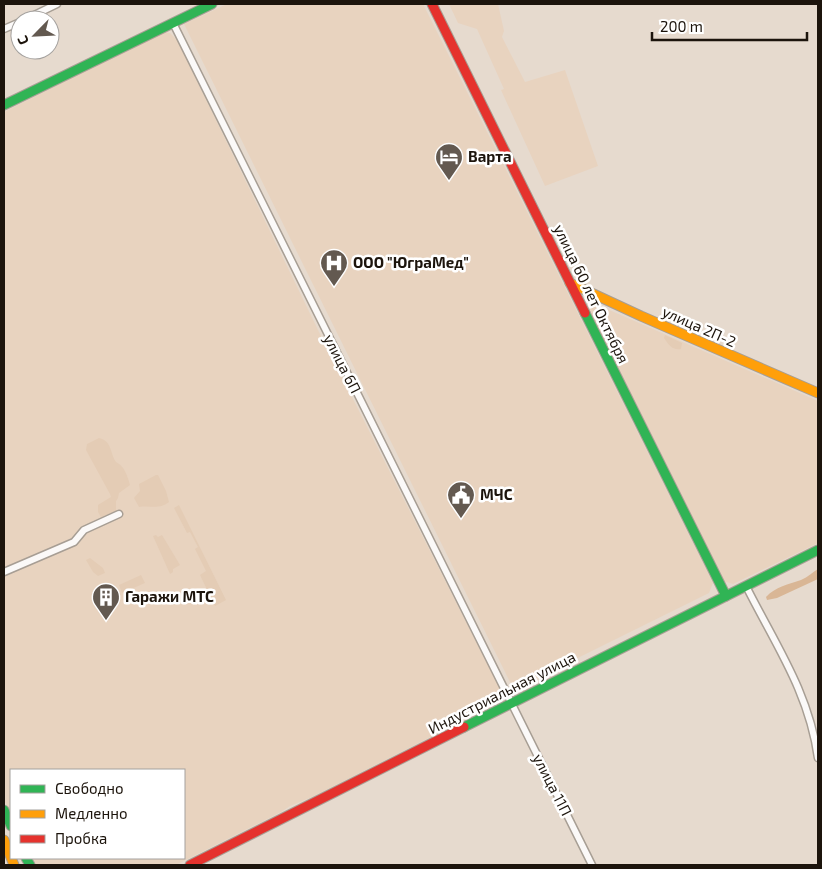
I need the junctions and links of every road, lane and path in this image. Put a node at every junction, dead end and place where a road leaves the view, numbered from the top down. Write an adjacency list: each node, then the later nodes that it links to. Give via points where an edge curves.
1 (58, 4): 4 (street)
2 (212, 4): 5 (main road)
3 (432, 4): 7 (main road, улица 60 лет Октября)
4 (45, 10)
5 (173, 23): 6 (main road); 14 (street, улица 6П)
6 (4, 105)
7 (570, 284): 8 (main road, улица 2П-2); 13 (main road, улица 60 лет Октября)
8 (818, 393)
9 (119, 514): 11 (street, via 84,530 74,542)
10 (818, 550): 12 (main road, Индустриальная улица)
11 (4, 572)
12 (746, 586): 13 (main road, Индустриальная улица); 15 (street, via 796,684 813,728)
13 (726, 596): 14 (main road, Индустриальная улица)
14 (512, 704): 20 (main road, Индустриальная улица); 21 (street, улица 11П)
15 (818, 758)
16 (4, 810): 17 (main road)
17 (10, 824)
18 (4, 840): 19 (main road)
19 (10, 855)
20 (194, 864)
21 (592, 865)

